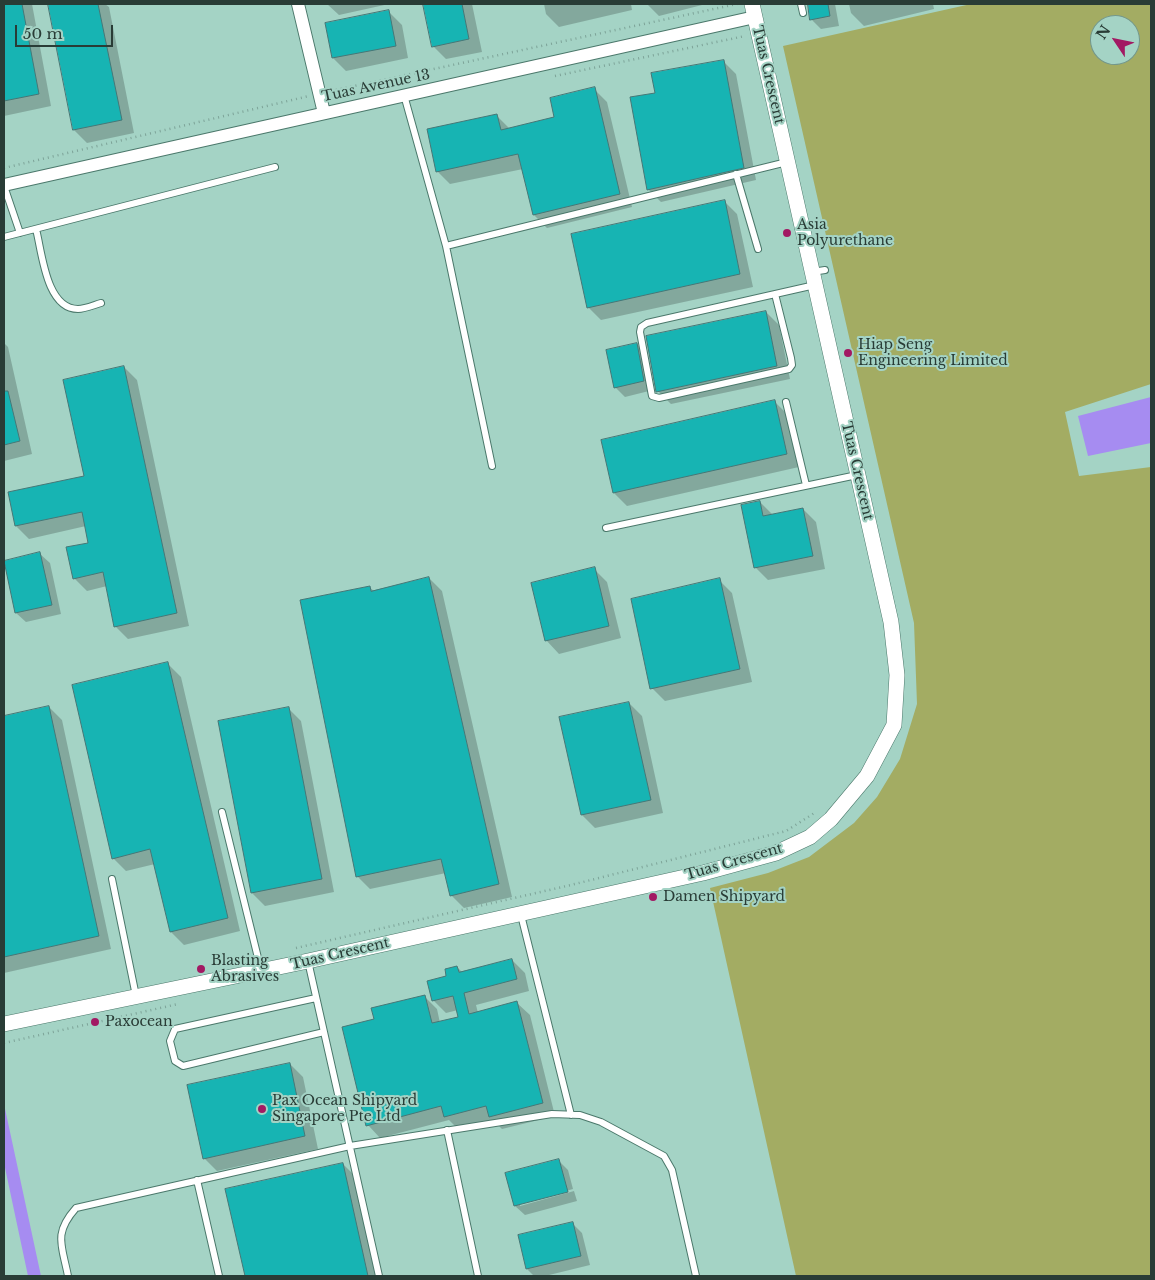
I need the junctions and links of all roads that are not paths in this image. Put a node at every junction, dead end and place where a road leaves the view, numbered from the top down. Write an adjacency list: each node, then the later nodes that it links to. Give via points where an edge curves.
1 (298, 4): 6 (street)
2 (801, 4): 4 (lane)
3 (750, 13): 5 (street, Tuas Avenue 13); 7 (street, Tuas Crescent)
4 (803, 13)
5 (404, 95): 6 (street, Tuas Avenue 13); 14 (lane)
6 (324, 113): 10 (street, Tuas Avenue 13)
7 (788, 162): 9 (lane); 16 (street, Tuas Crescent)
8 (275, 167): 11 (lane)
9 (736, 174): 14 (lane); 15 (lane)
10 (4, 186): 12 (lane)
11 (36, 229): 12 (lane); 18 (lane, via 52,292 64,305 78,309)
12 (20, 233): 13 (lane)
13 (4, 237)
14 (446, 246): 20 (lane)
15 (758, 249)
16 (818, 276): 17 (lane); 21 (street, Tuas Crescent)
17 (775, 294): 17 (lane, via 641,327 652,396 659,398 789,369 791,358)
18 (101, 303)
19 (786, 402): 22 (lane)
20 (492, 466)
21 (858, 474): 22 (lane); 26 (street, Tuas Crescent, via 891,622 897,675 894,725 867,776 831,819 810,837 776,853)
22 (806, 486): 23 (lane)
23 (606, 528)
24 (222, 812): 28 (lane)
25 (112, 879): 29 (lane)
26 (521, 914): 27 (street, Tuas Crescent); 33 (lane)
27 (308, 962): 28 (street, Tuas Crescent); 30 (lane)
28 (261, 971): 29 (street, Tuas Crescent)
29 (136, 998): 31 (street, Tuas Crescent)
30 (316, 998): 32 (lane); 32 (lane, via 175,1029 170,1041 175,1061 184,1066)
31 (4, 1024)
32 (324, 1032): 35 (lane)
33 (571, 1115): 34 (lane, via 552,1114); 41 (lane, via 601,1122 664,1156 672,1170)
34 (447, 1130): 35 (lane); 40 (lane)
35 (350, 1146): 36 (lane); 39 (lane)
36 (197, 1180): 37 (lane, via 76,1208 64,1222 60,1236); 38 (lane)
37 (68, 1276)
38 (219, 1276)
39 (379, 1276)
40 (478, 1276)
41 (696, 1276)

